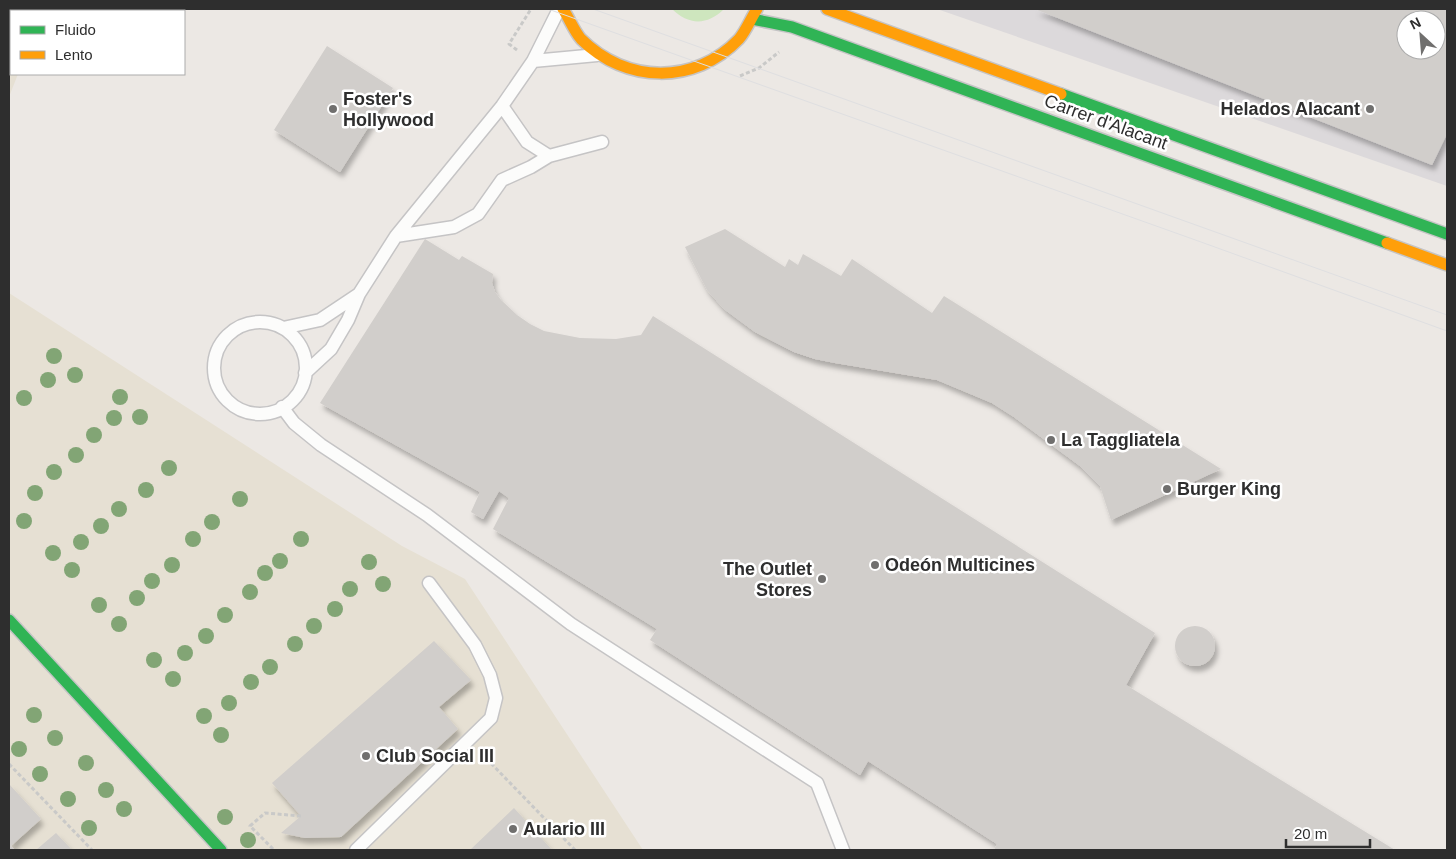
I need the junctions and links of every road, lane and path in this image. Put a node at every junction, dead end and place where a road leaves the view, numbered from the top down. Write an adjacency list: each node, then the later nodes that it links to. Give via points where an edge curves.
1 (531, 9): 8 (path, via 509,44)
2 (559, 9): 8 (lane)
3 (563, 9): 7 (main road, via 571,26)
4 (827, 9): 13 (main road, Carrer d'Alacant)
5 (754, 14): 7 (main road, via 726,51 684,72 641,73); 15 (main road, Carrer d'Alacant)
6 (780, 51): 9 (path, via 759,68)
7 (599, 55): 8 (lane)
8 (533, 61): 10 (lane)
9 (739, 77)
10 (502, 106): 12 (lane, via 527,142); 14 (lane)
11 (602, 142): 12 (lane)
12 (549, 156): 14 (lane, via 502,180 478,214 454,227)
13 (1447, 234)
14 (396, 236): 16 (lane)
15 (1447, 265)
16 (359, 294): 17 (lane, via 320,320); 18 (lane, via 331,349)
17 (283, 328): 18 (lane, via 300,345 306,361); 19 (lane, via 261,321 245,324 231,331 220,343 214,359 218,390 229,402 242,411 258,414 274,412)
18 (305, 373): 19 (lane, via 299,392)
19 (282, 407): 30 (lane, via 294,423 321,445 427,514 571,624 817,783)
20 (429, 583): 22 (lane, via 476,645 490,675 496,698 491,718)
21 (9, 620): 26 (main road)
22 (470, 740): 28 (lane); 29 (path)
23 (9, 764): 25 (path)
24 (301, 816): 27 (path, via 265,813 250,826)
25 (92, 850)
26 (221, 850)
27 (273, 850)
28 (356, 850)
29 (575, 850)
30 (843, 850)

